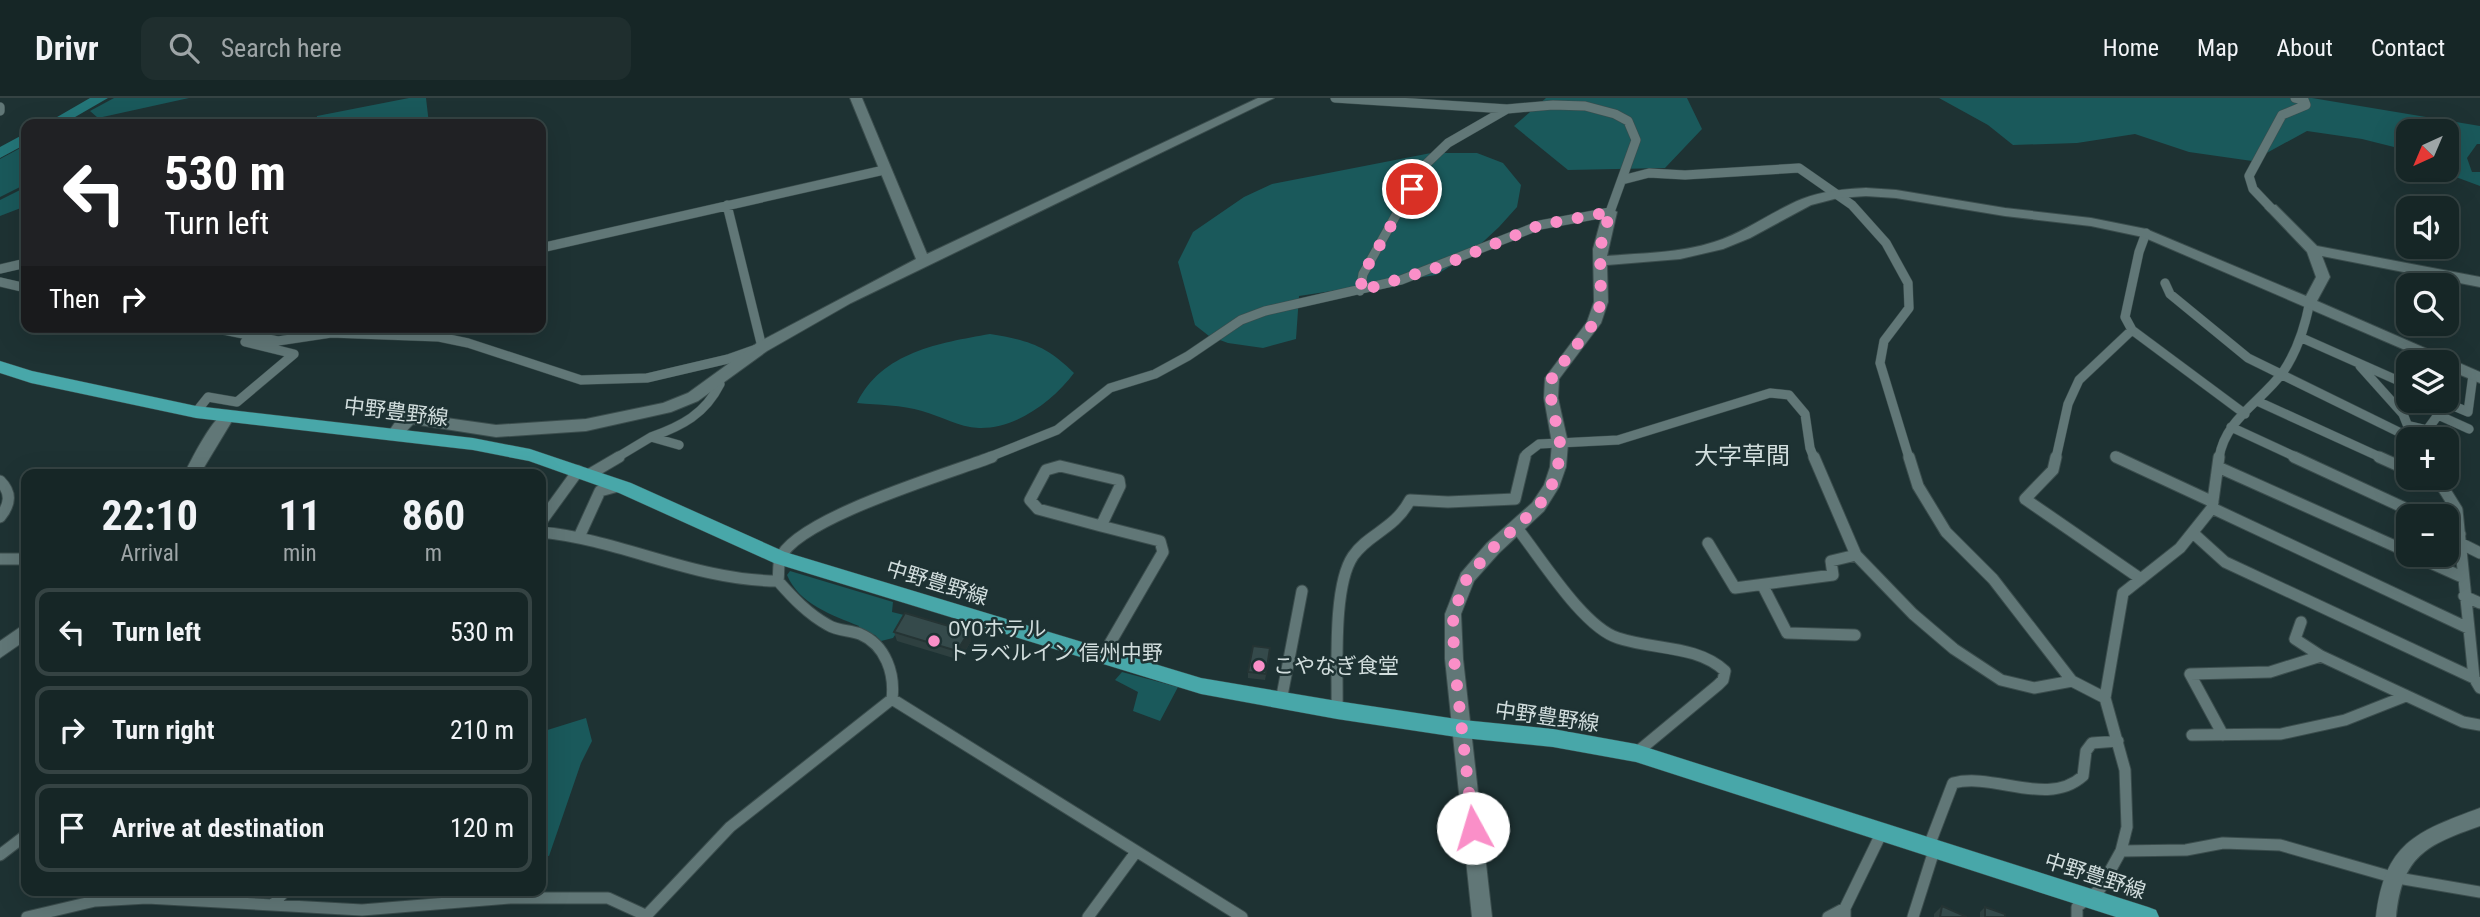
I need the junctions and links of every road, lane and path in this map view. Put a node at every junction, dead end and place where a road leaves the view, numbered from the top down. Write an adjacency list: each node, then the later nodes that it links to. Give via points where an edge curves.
1 (856, 98): 6 (street)
2 (1268, 98): 15 (street)
3 (1335, 98): 5 (street)
4 (2295, 98): 10 (street, via 2306,105 2282,115 2249,176 2253,189)
5 (1507, 109): 7 (street, via 1579,106 1624,118 1636,140); 23 (street, via 1448,143 1423,167 1363,274)
6 (884, 170): 9 (street); 15 (street)
7 (1622, 180): 8 (street, via 1648,173 1799,168); 11 (street)
8 (1838, 194): 12 (street, via 1896,194); 16 (street, via 1807,202 1718,246 1680,255); 93 (street, via 1879,231 1907,284 1910,301 1906,316 1881,346 1880,363 1918,486 1946,532 1993,579)
9 (727, 205): 13 (street); 31 (street)
10 (2271, 208): 14 (street)
11 (1610, 212): 16 (street, via 1600,248); 23 (street, via 1540,225 1425,272)
12 (2146, 233): 24 (street); 25 (street, via 2125,317)
13 (546, 247)
14 (2313, 250): 20 (street); 24 (street, via 2323,277)
15 (923, 261): 31 (street)
16 (1602, 261): 51 (street, via 1601,302 1594,323 1552,377 1551,398)
17 (21, 264): 18 (street)
18 (0, 269)
19 (0, 282): 22 (street)
20 (2480, 282)
21 (2165, 283): 36 (street, via 2170,294 2248,358)
22 (21, 287)
23 (1360, 291): 75 (street, via 1241,320 1155,374 1110,388 1057,430 946,475 896,489 802,535)
24 (2310, 301): 30 (street); 32 (street)
25 (2132, 330): 43 (street); 80 (street, via 2079,380 2068,404 2053,470 2025,499)
26 (235, 333): 29 (street)
27 (331, 333): 29 (street, via 278,341)
28 (405, 333): 31 (street, via 468,343 581,380 647,378)
29 (247, 336): 42 (street, via 242,341 294,354 237,402 208,397)
30 (2302, 338): 33 (street); 36 (street)
31 (762, 347): 38 (street)
32 (2417, 350)
33 (2357, 362): 39 (street); 45 (street)
34 (0, 367): 42 (main road, 中野豊野線)
35 (2459, 368): 37 (street)
36 (2282, 373): 40 (street); 48 (street)
37 (2477, 376): 41 (street, via 2468,412)
38 (718, 380): 49 (street, via 666,408 586,425 496,431 411,418); 50 (street, via 714,397 698,416)
39 (2396, 380)
40 (2257, 401): 43 (street); 54 (street)
41 (2459, 408)
42 (196, 412): 44 (main road, 中野豊野線)
43 (2245, 414): 46 (street)
44 (228, 416): 49 (main road, 中野豊野線); 56 (street)
45 (2410, 426): 47 (street, via 2427,430 2438,415)
46 (2231, 428): 55 (street, via 2221,445); 61 (street)
47 (2469, 429)
48 (2396, 430)
49 (395, 434): 57 (main road, 中野豊野線, via 530,455)
50 (651, 437): 52 (street); 57 (street)
51 (1560, 443): 66 (street, via 1551,487); 74 (street, via 1618,440 1737,402 1783,393 1795,399 1805,414 1810,448); 99 (street, via 1539,444 1526,454 1515,499 1410,500 1397,522 1353,555 1344,581)
52 (679, 445)
53 (2115, 456): 62 (street)
54 (2396, 465)
55 (2218, 467): 62 (street); 72 (street)
56 (195, 469)
57 (584, 473): 59 (main road, 中野豊野線); 63 (street)
58 (0, 481): 64 (street, via 9,498)
59 (618, 485): 69 (street, via 600,491); 75 (main road, 中野豊野線)
60 (2444, 490): 70 (street, via 2456,510)
61 (2396, 504)
62 (2212, 505): 68 (street); 87 (street)
63 (546, 516)
64 (0, 517)
65 (1101, 526): 65 (street, via 1038,509 1030,500 1045,470 1060,466 1119,480); 92 (street, via 1160,541 1163,552)
66 (1517, 528): 101 (street, via 1467,578 1453,614); 105 (street, via 1593,625 1617,638 1711,658 1725,671 1718,685)
67 (546, 533): 69 (street)
68 (2193, 534): 80 (street); 94 (street, via 2225,562)
69 (579, 537): 81 (street, via 682,566 759,583)
70 (2460, 539): 73 (street); 79 (street)
71 (1708, 543): 82 (street, via 1735,588)
72 (2396, 547)
73 (2480, 553)
74 (1856, 555): 82 (street, via 1831,561 1833,575); 93 (street, via 1913,614 2001,680 2034,688)
75 (780, 558): 81 (street); 92 (main road, 中野豊野線)
76 (0, 559): 77 (street)
77 (21, 559)
78 (2440, 567): 79 (street)
79 (2462, 577): 84 (street)
80 (2141, 579): 96 (street, via 2123,593)
81 (778, 582): 97 (street, via 802,608 834,628 864,636 886,657 894,686)
82 (1763, 586): 89 (street, via 1787,633)
83 (1303, 591): 98 (street)
84 (2464, 596): 85 (street); 87 (street)
85 (2480, 603)
86 (2301, 622): 91 (street, via 2295,639)
87 (2468, 628): 94 (street)
88 (21, 634): 90 (street)
89 (1855, 635)
90 (0, 651)
91 (2321, 656): 95 (street); 102 (street, via 2270,672 2190,674)
92 (1102, 657): 98 (main road, 中野豊野線, via 1202,686)
93 (2072, 681): 96 (street)
94 (2477, 683)
95 (2406, 696): 100 (street); 102 (street, via 2345,720 2281,734)
96 (2105, 698): 104 (street)
97 (892, 699): 111 (street); 119 (street, via 730,827)
98 (1281, 701): 99 (main road, 中野豊野線)
99 (1338, 710): 101 (main road, 中野豊野線)
100 (2480, 726)
101 (1463, 729): 105 (main road, 中野豊野線); 123 (street)
102 (2223, 734): 103 (street)
103 (2192, 735)
104 (2118, 741): 109 (street, via 2095,741 2085,749 2083,776 2076,785 2032,789 1956,781); 110 (street, via 2127,786)
105 (1636, 753): 107 (main road, 中野豊野線)
106 (2480, 817): 113 (street, via 2420,842)
107 (1882, 832): 109 (main road, 中野豊野線); 118 (street)
108 (21, 839): 112 (street)
109 (1931, 847): 116 (main road, 中野豊野線); 125 (street)
110 (2122, 851): 113 (street, via 2186,850 2223,843 2280,845); 116 (street, via 2100,889)
111 (1136, 852): 121 (street); 122 (street)
112 (0, 855)
113 (2392, 877): 114 (street); 128 (street)
114 (2480, 892)
115 (281, 896): 117 (street)
116 (2086, 898): 126 (street, via 2077,907); 127 (main road, 中野豊野線)
117 (273, 905): 119 (street, via 362,910 510,898 608,898); 120 (street, via 147,898 95,901)
118 (1845, 913): 124 (street)
119 (645, 916)
120 (27, 917)
121 (1088, 917)
122 (1242, 917)
123 (1482, 917)
124 (1828, 917)
125 (1913, 917)
126 (2077, 917)
127 (2148, 917)
128 (2386, 917)

